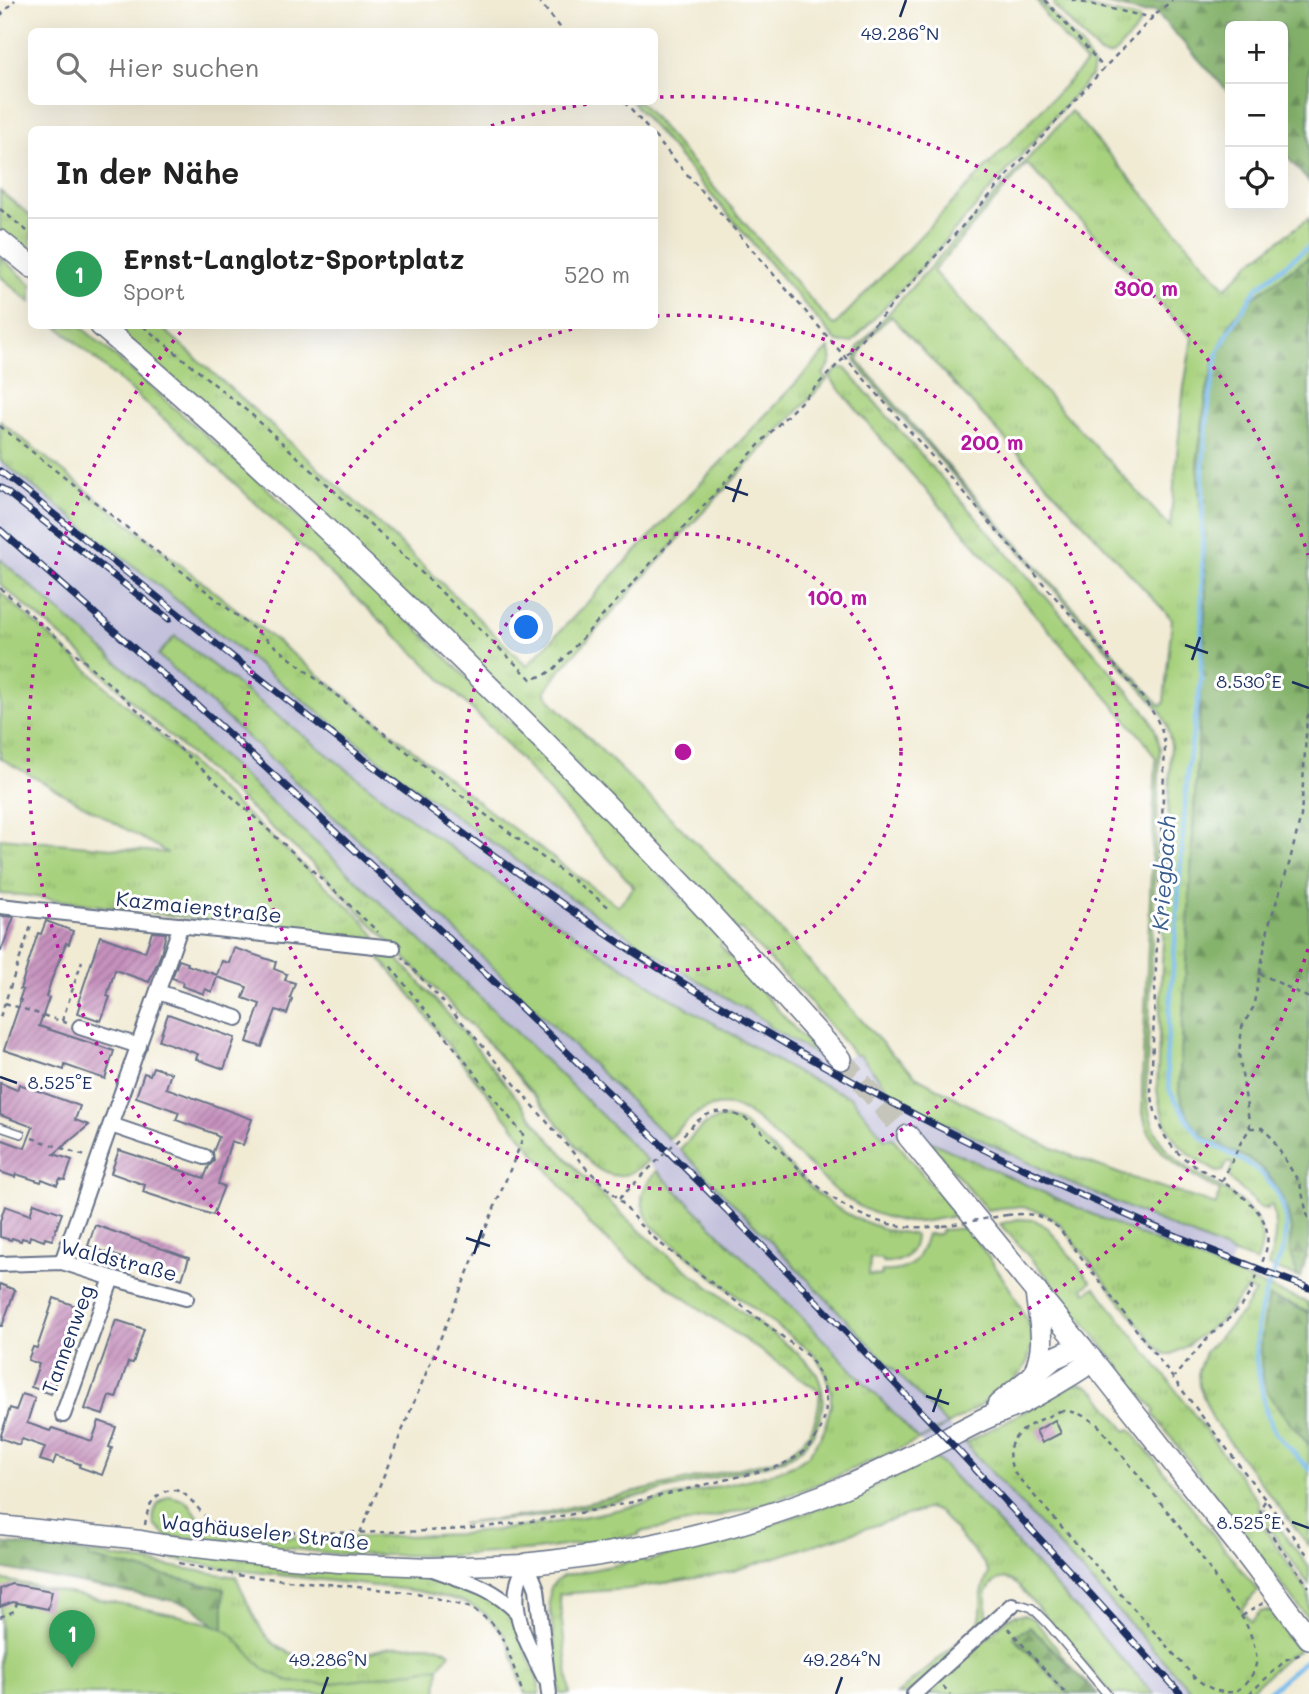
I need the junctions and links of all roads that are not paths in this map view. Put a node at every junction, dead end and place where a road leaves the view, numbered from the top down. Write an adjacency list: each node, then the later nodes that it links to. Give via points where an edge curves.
1 (0, 241): 2 (main road)
2 (28, 264)
3 (104, 329): 11 (main road, via 240,448 461,658 675,876)
4 (0, 906): 5 (street, Kazmaierstraße)
5 (181, 925): 6 (street, Kazmaierstraße); 7 (street)
6 (387, 947)
7 (158, 992): 8 (street); 10 (street)
8 (237, 1018)
9 (80, 1027): 10 (street)
10 (139, 1046): 12 (street)
11 (841, 1059)
12 (111, 1125): 16 (street); 17 (street)
13 (0, 1127): 14 (lane)
14 (21, 1134)
15 (908, 1136): 20 (main road)
16 (205, 1157)
17 (62, 1262): 18 (street, Waldstraße); 19 (street, Waldstraße)
18 (0, 1264)
19 (112, 1278): 21 (street, Waldstraße); 24 (street, Tannenweg)
20 (1036, 1292): 22 (main road); 23 (main road, via 1042,1348)
21 (186, 1298)
22 (1087, 1353): 23 (main road, via 1054,1358); 25 (main road, via 1067,1378); 31 (main road, via 1276,1594)
23 (1034, 1374): 25 (main road)
24 (63, 1415)
25 (979, 1421): 27 (main road, via 866,1478 769,1514 677,1540)
26 (0, 1525): 28 (street, Waghäuseler Straße, via 281,1558)
27 (527, 1564): 28 (street, Waghäuseler Straße); 30 (street, via 517,1584); 32 (street, via 537,1589)
28 (429, 1567): 30 (street, via 487,1588)
29 (1012, 1605): 33 (street); 34 (lane, via 1032,1608)
30 (517, 1612): 32 (street)
31 (1304, 1647)
32 (549, 1690)
33 (914, 1694)
34 (1107, 1694)

